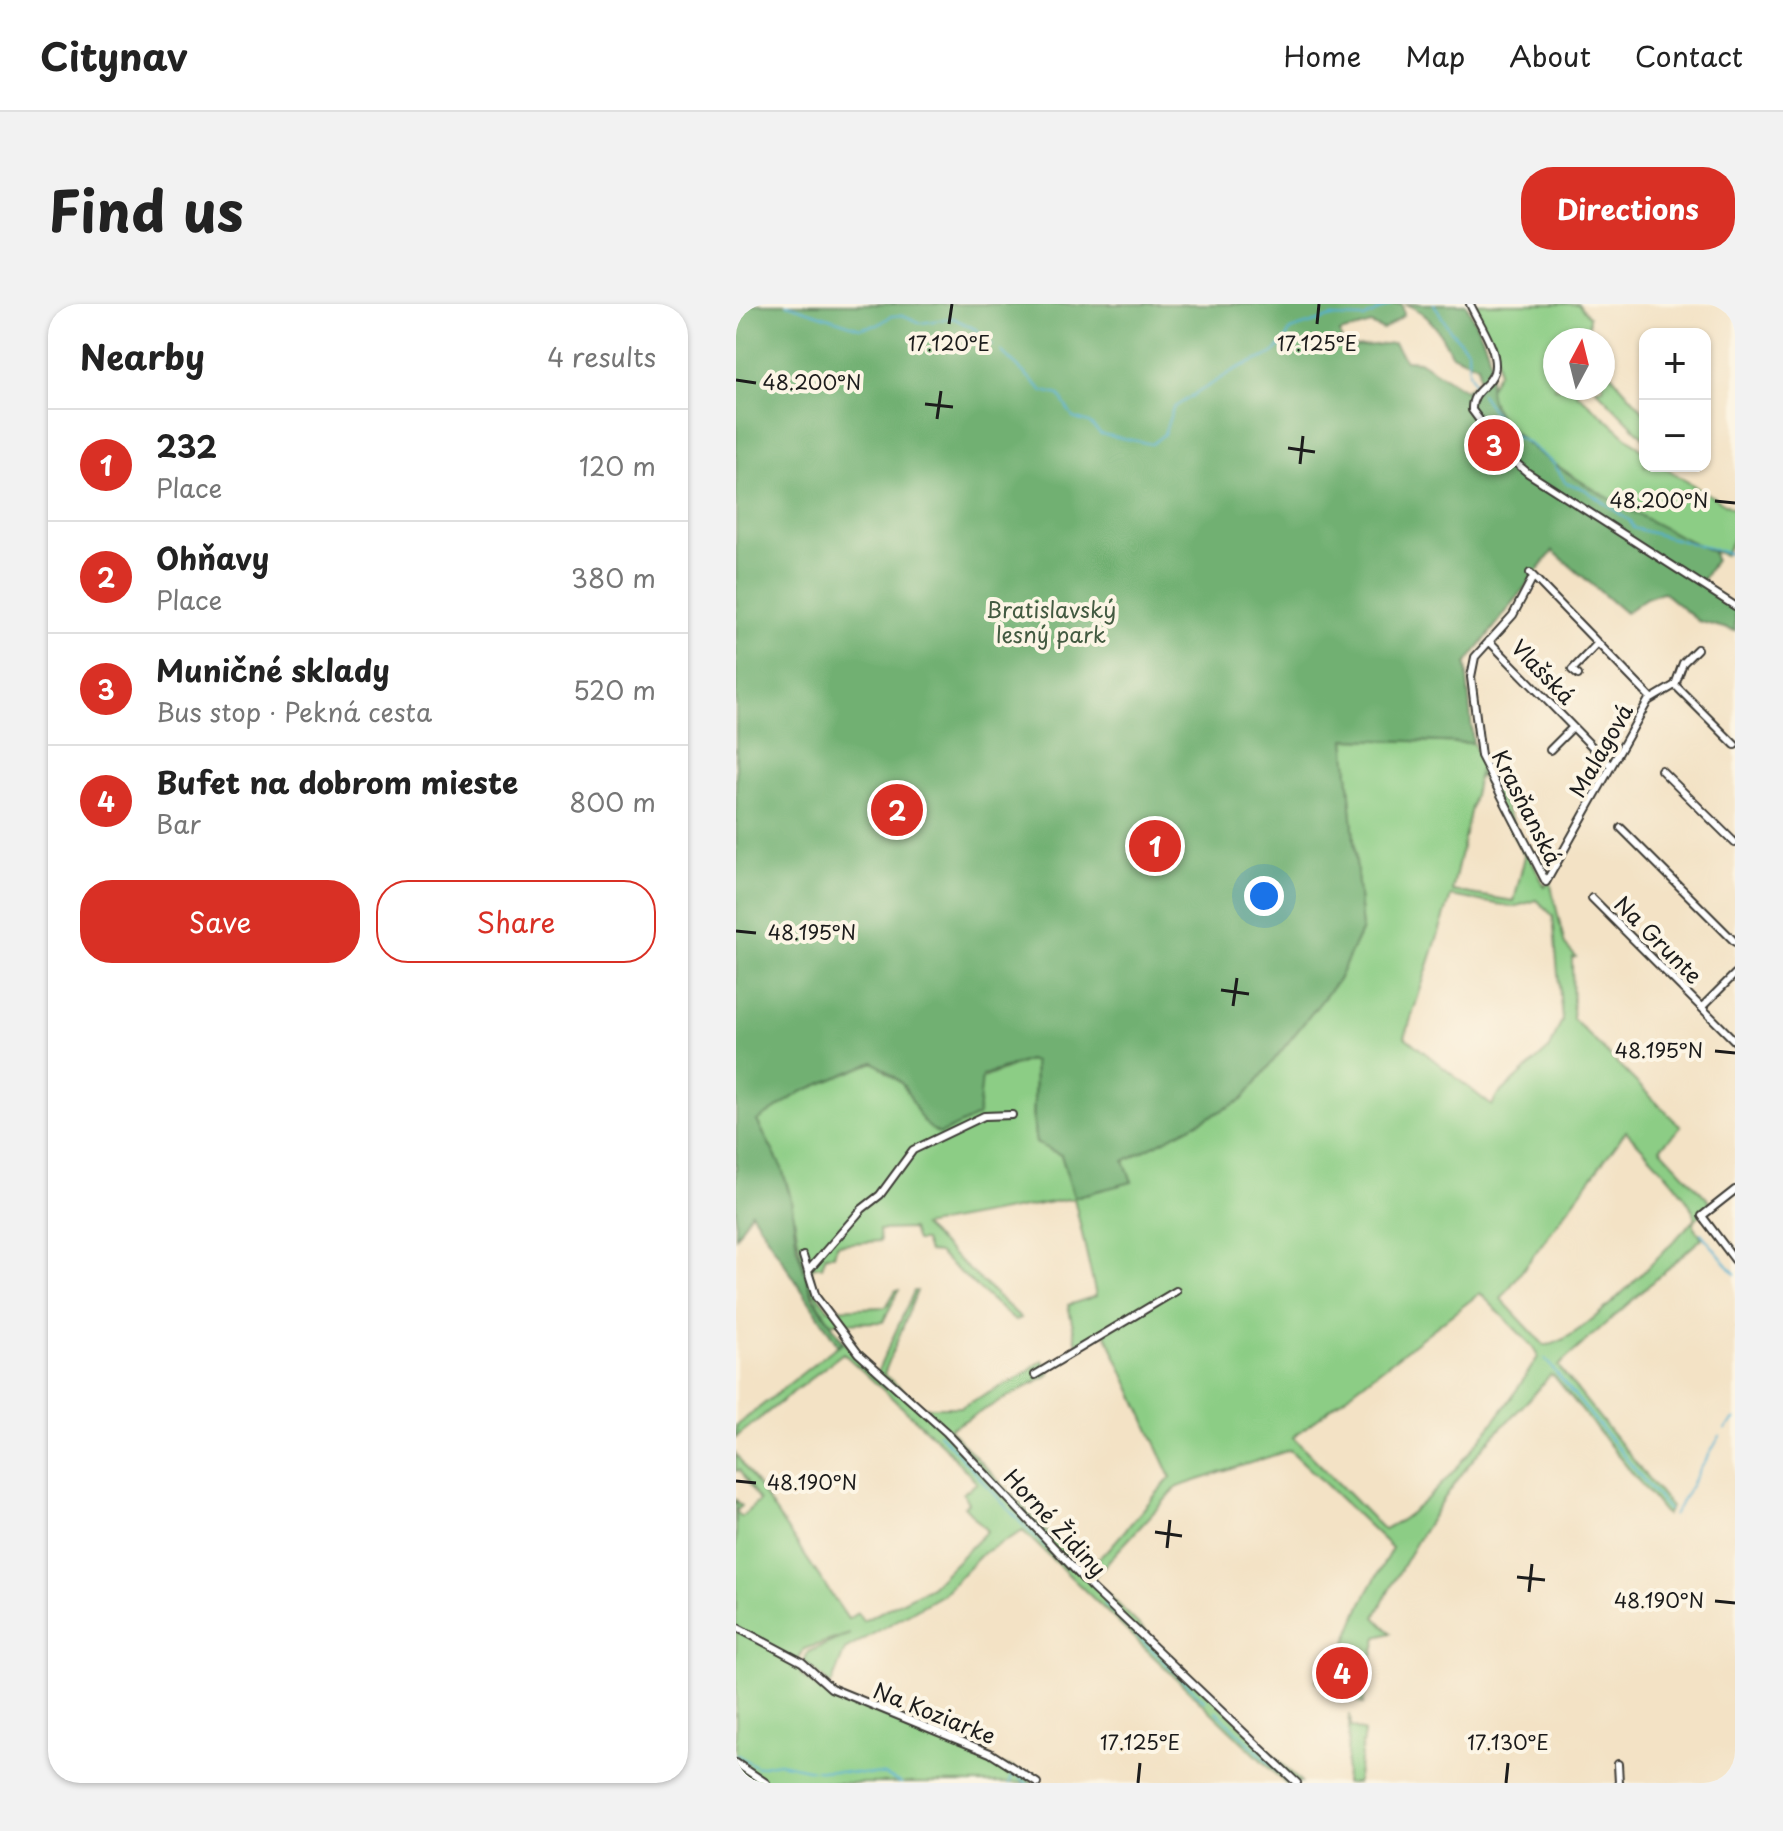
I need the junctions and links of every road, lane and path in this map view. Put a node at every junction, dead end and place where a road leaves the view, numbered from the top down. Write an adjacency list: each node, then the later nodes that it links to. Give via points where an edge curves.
1 (1470, 304): 2 (street, via 1494,359 1493,374 1476,393 1472,410 1504,453)
2 (1735, 606)
3 (1489, 641): 4 (street, Krasňanská, via 1513,615 1532,575); 9 (street, Vlašská); 16 (street, Krasňanská, via 1471,671 1478,747)
4 (1598, 643): 6 (street, via 1572,670); 8 (street)
5 (1697, 649): 7 (street, via 1683,663)
6 (1578, 675)
7 (1675, 685): 8 (street, Malagová); 10 (street)
8 (1651, 698): 12 (street, Malagová)
9 (1573, 727): 11 (street, Vlašská); 12 (street, Vlašská)
10 (1735, 745)
11 (1550, 750)
12 (1611, 766): 16 (street, Malagová)
13 (1661, 770): 15 (street)
14 (1621, 828): 18 (street)
15 (1735, 843)
16 (1546, 882)
17 (1592, 898): 20 (street, Na Grunte)
18 (1735, 942)
19 (1735, 974): 20 (street)
20 (1702, 1007): 21 (street, Na Grunte)
21 (1735, 1041)
22 (1012, 1115): 26 (street, via 984,1116 913,1150 880,1195)
23 (1735, 1190): 25 (street, via 1702,1216)
24 (803, 1256): 26 (street, Horné Židiny)
25 (1735, 1260)
26 (808, 1271): 34 (street, Horné Židiny, via 816,1297 864,1359 946,1432 1092,1588)
27 (1176, 1291): 28 (street)
28 (1035, 1375)
29 (736, 1627): 33 (street, Na Koziarke, via 802,1662 831,1688 990,1753)
30 (736, 1763): 32 (street)
31 (1618, 1764): 35 (street)
32 (766, 1783)
33 (1037, 1783)
34 (1297, 1783)
35 (1619, 1783)

